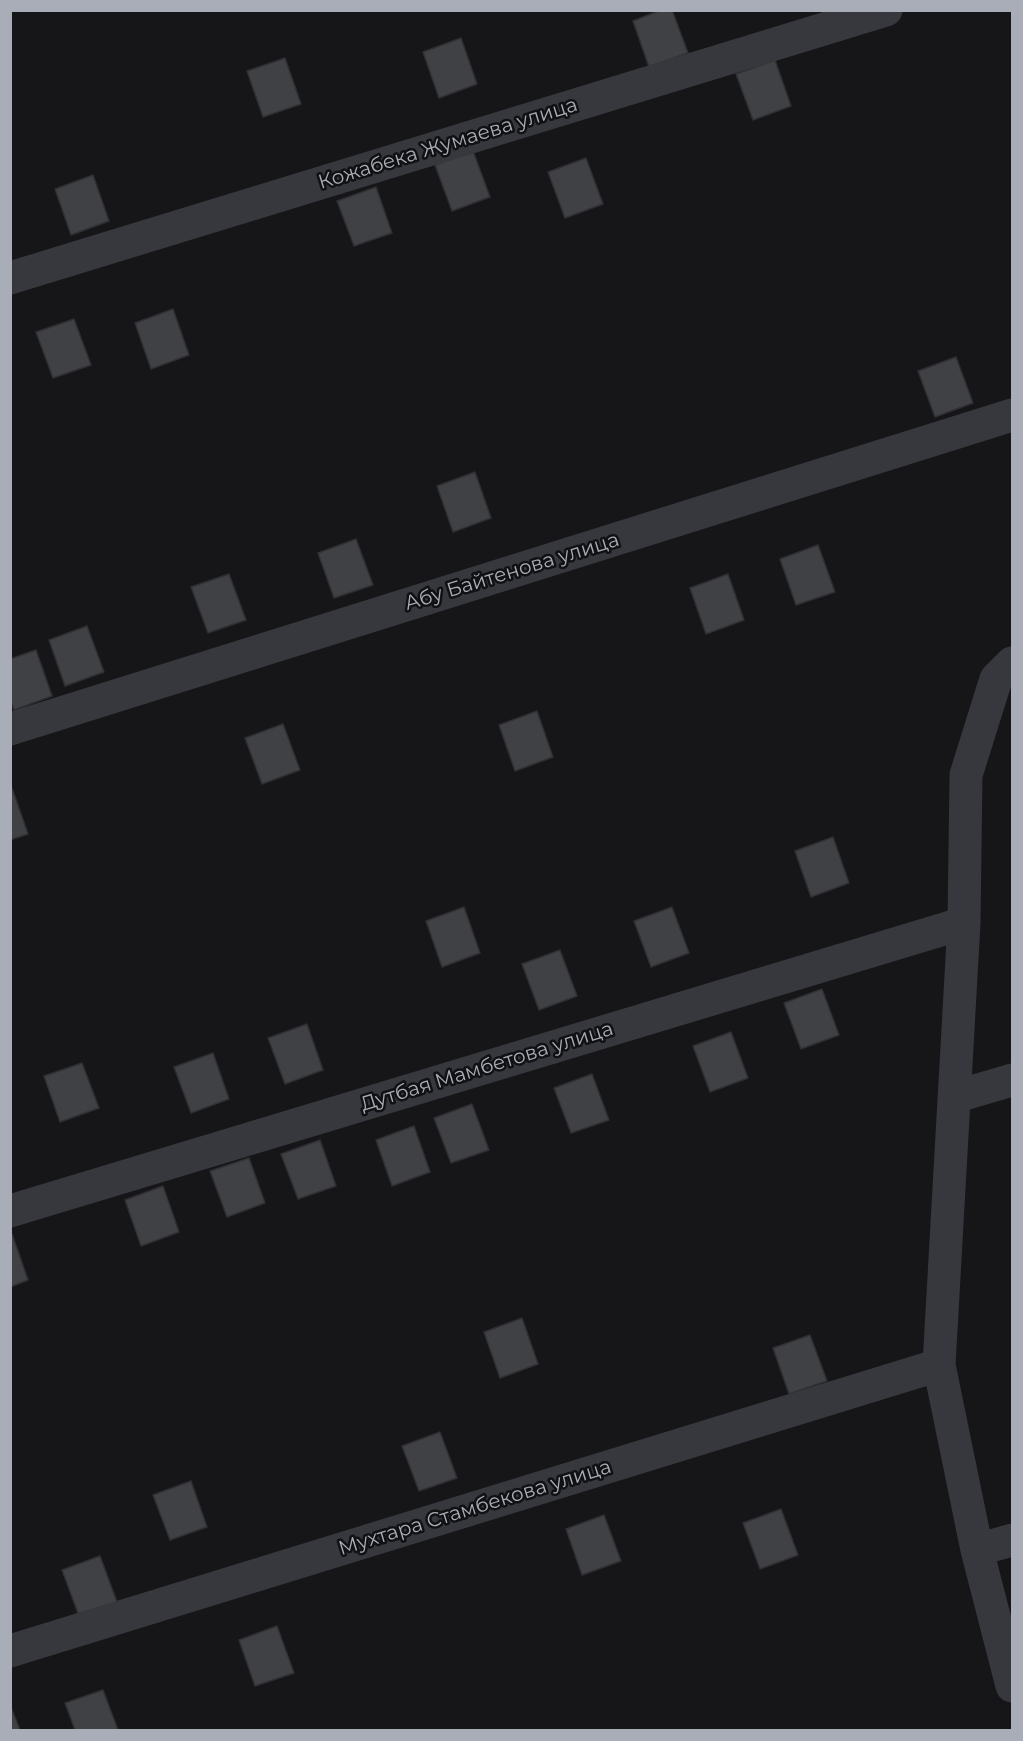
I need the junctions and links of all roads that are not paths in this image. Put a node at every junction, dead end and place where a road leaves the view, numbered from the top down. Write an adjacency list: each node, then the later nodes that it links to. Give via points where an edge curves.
1 (886, 10): 2 (street, Кожабека Жумаева улица)
2 (10, 278)
3 (1012, 415): 5 (street, Абу Байтенова улица)
4 (1012, 663): 6 (street, via 996,679 966,775)
5 (10, 729)
6 (964, 923): 8 (street); 9 (street, Дутбая Мамбетова улица)
7 (1012, 1080): 8 (street)
8 (954, 1097): 10 (street)
9 (10, 1211)
10 (939, 1365): 12 (street); 13 (street, Мухтара Стамбекова улица)
11 (1012, 1540): 12 (street)
12 (977, 1550): 14 (street)
13 (10, 1651)
14 (1012, 1686)

